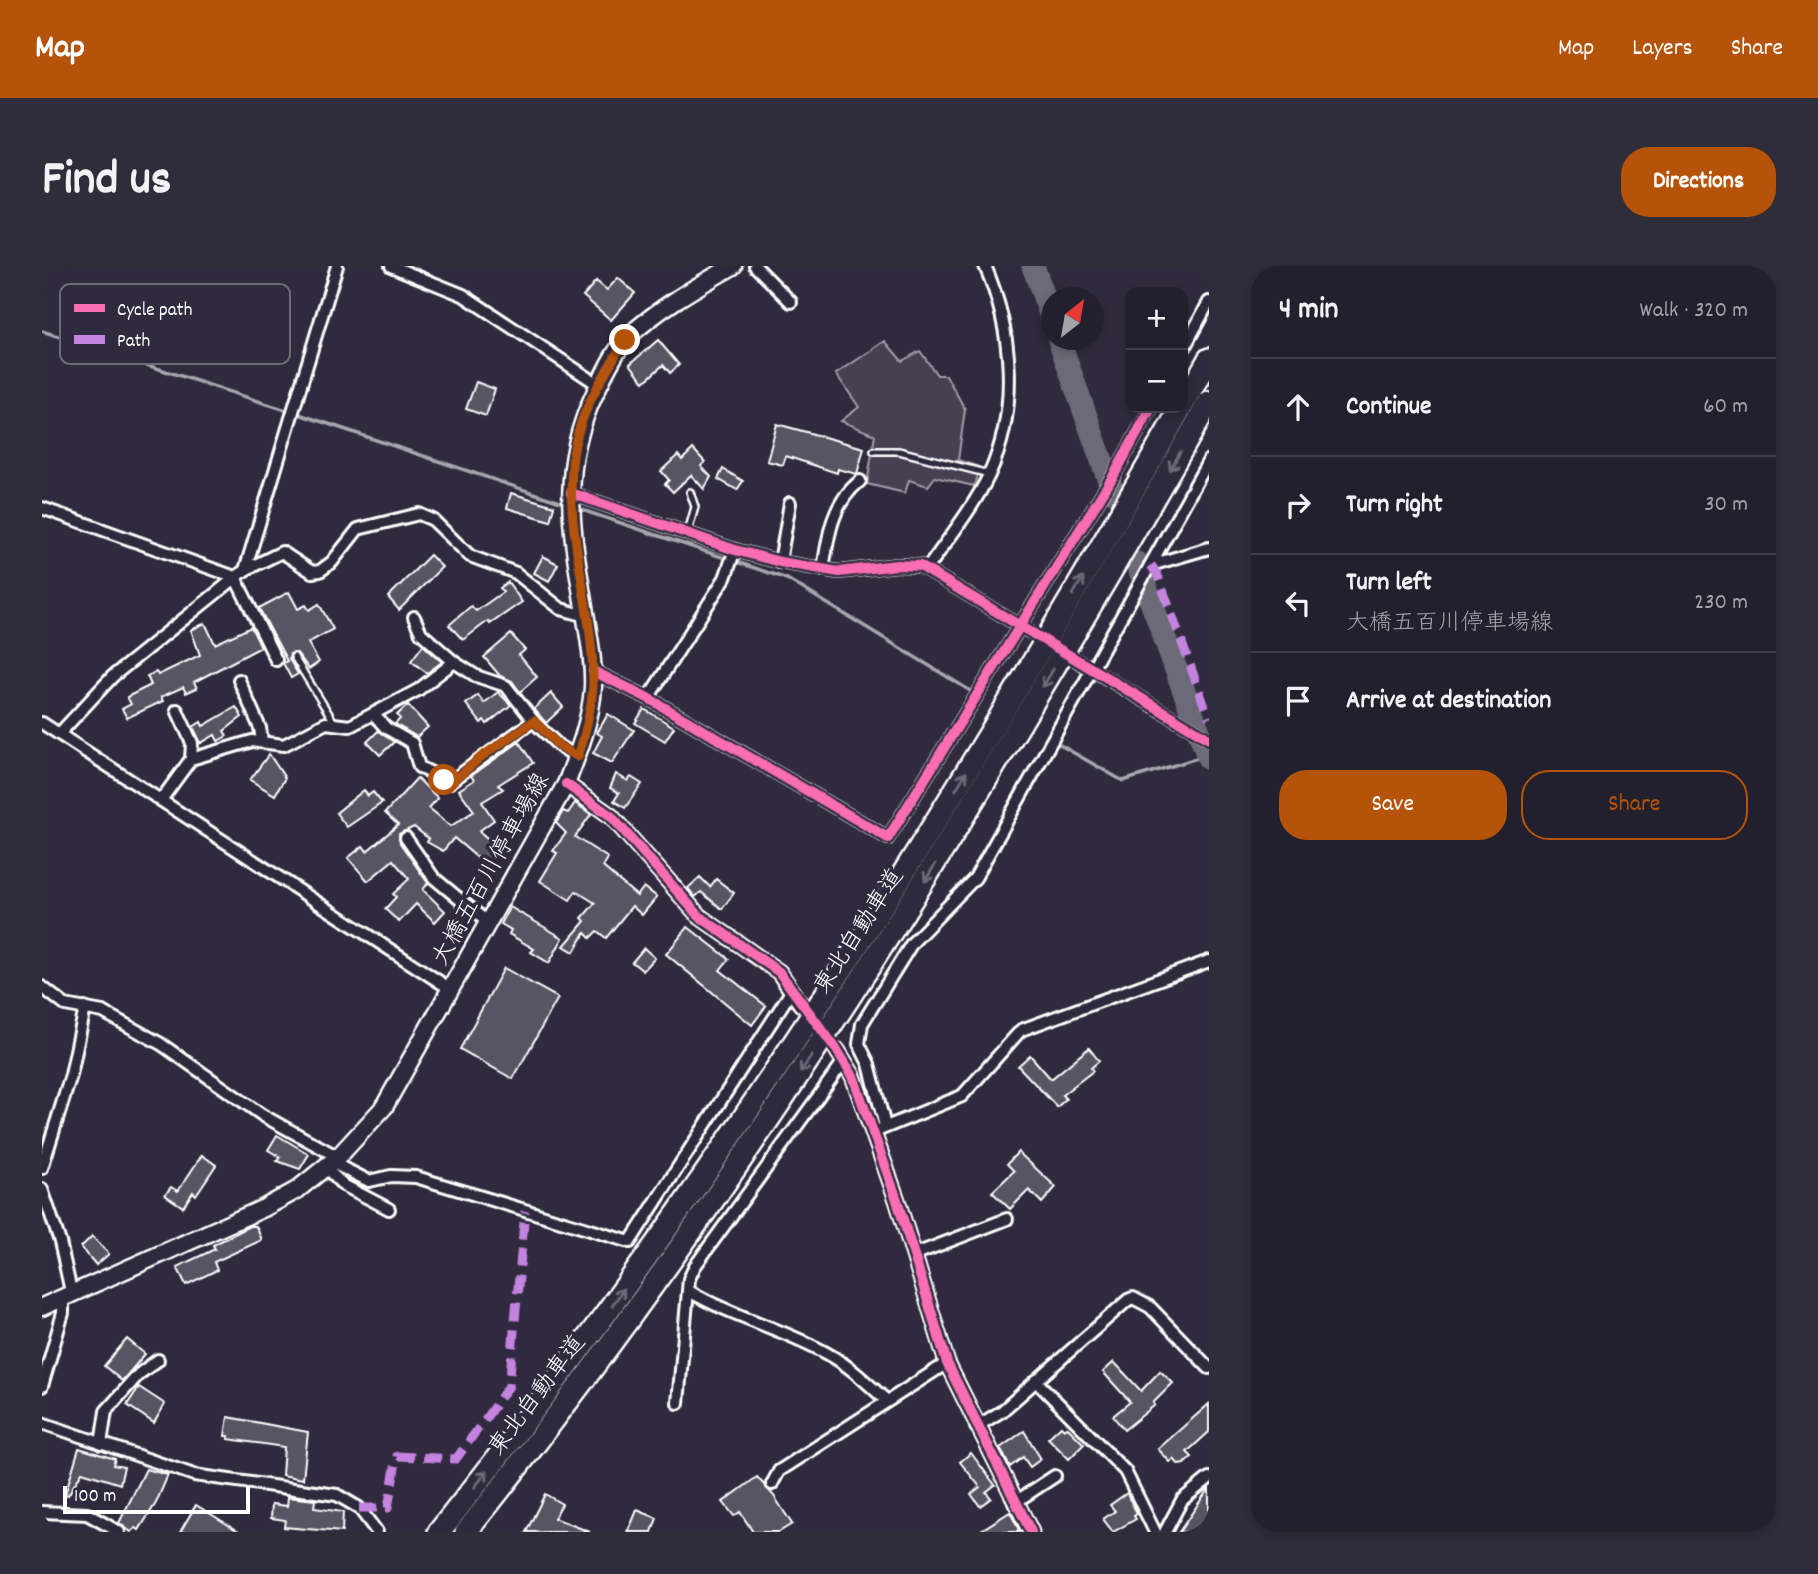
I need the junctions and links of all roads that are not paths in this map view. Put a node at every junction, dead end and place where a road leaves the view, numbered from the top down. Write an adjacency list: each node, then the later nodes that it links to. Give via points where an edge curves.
1 (337, 266): 29 (street)
2 (391, 266): 10 (street, via 463,295)
3 (733, 266): 10 (main road, 大橋五百川停車場線, via 686,293 625,340)
4 (755, 266): 7 (street)
5 (985, 266): 17 (street, via 998,305 1010,390)
6 (1209, 302): 8 (street)
7 (791, 303)
8 (1188, 341)
9 (1209, 359): 11 (highway, 東北自動車道)
10 (598, 385): 20 (main road, 大橋五百川停車場線, via 573,454)
11 (1188, 396)
12 (1209, 402): 93 (highway, 東北自動車道, one-way to 93, via 887,942 708,1209)
13 (1148, 413): 34 (street, via 1109,484)
14 (1178, 413): 92 (highway, 東北自動車道, one-way to 14, via 611,1307 788,1053 948,802)
15 (874, 451): 17 (lane, via 900,451)
16 (1209, 460): 27 (street)
17 (989, 474): 28 (street)
18 (860, 481): 30 (street, via 838,506)
19 (690, 492): 23 (lane, via 695,507)
20 (571, 502): 23 (street); 32 (main road, 大橋五百川停車場線)
21 (790, 503): 26 (street)
22 (42, 508): 31 (street)
23 (688, 533): 25 (street)
24 (1209, 548): 27 (street)
25 (733, 557): 26 (street); 43 (street)
26 (780, 562): 30 (street)
27 (1149, 567): 40 (street)
28 (927, 569): 30 (street, via 907,565); 34 (street)
29 (245, 570): 31 (street); 32 (street, via 282,552 312,572 320,571 358,529 419,514 433,520 470,556 516,573 561,609)
30 (823, 570)
31 (235, 577): 37 (street); 49 (street, via 113,676)
32 (586, 616): 41 (main road, 大橋五百川停車場線)
33 (414, 617): 39 (street, via 421,633)
34 (1018, 625): 35 (street); 43 (street, via 888,838)
35 (1030, 632)
36 (294, 657): 47 (lane)
37 (276, 660)
38 (1078, 661): 40 (street)
39 (454, 662): 45 (street, via 418,690); 46 (street, via 506,686)
40 (1092, 669): 50 (street); 65 (street, via 975,878 912,943 862,1024 859,1044 869,1064)
41 (593, 671): 43 (street); 52 (main road, 大橋五百川停車場線)
42 (239, 680): 51 (street)
43 (648, 698)
44 (177, 710): 53 (street, via 192,743)
45 (373, 714): 46 (street, via 412,743 419,767 450,782); 47 (street, via 350,726)
46 (534, 721): 52 (street)
47 (334, 722): 51 (street, via 284,745)
48 (42, 723): 49 (street)
49 (59, 734): 55 (street)
50 (1209, 739)
51 (262, 741): 53 (street)
52 (578, 757): 54 (main road, 大橋五百川停車場線)
53 (191, 759): 55 (street)
54 (566, 784): 57 (main road, 大橋五百川停車場線); 61 (street, via 611,816 699,916 762,958)
55 (161, 800): 60 (street)
56 (405, 838): 57 (street, via 434,878)
57 (487, 922): 60 (main road, 大橋五百川停車場線)
58 (1209, 961): 65 (street, via 1021,1030 962,1096)
59 (42, 986): 63 (street, via 65,1005)
60 (452, 990): 66 (main road, 大橋五百川停車場線, via 384,1107)
61 (792, 990): 62 (street); 66 (street, via 630,1242 416,1177 369,1181)
62 (801, 1003)
63 (85, 1008): 66 (street, via 103,1012 161,1044); 67 (street, via 71,1075)
64 (841, 1055): 65 (street); 72 (street, via 695,1266)
65 (879, 1130): 71 (street)
66 (332, 1162): 69 (street, via 343,1185); 73 (main road, 大橋五百川停車場線, via 264,1208)
67 (42, 1168)
68 (42, 1189): 73 (street, via 60,1241)
69 (389, 1209)
70 (1007, 1219): 71 (street)
71 (914, 1255): 76 (street)
72 (689, 1291): 80 (street, via 735,1316 830,1355); 81 (street)
73 (67, 1298): 74 (main road, 大橋五百川停車場線); 79 (street)
74 (42, 1307)
75 (158, 1360): 84 (street, via 106,1411)
76 (947, 1363): 80 (street); 83 (street)
77 (1209, 1368): 78 (street, via 1150,1307 1133,1298)
78 (1036, 1381): 83 (street); 95 (street, via 1125,1471)
79 (42, 1386)
80 (887, 1401): 87 (street, via 779,1471)
81 (678, 1403)
82 (42, 1423): 84 (street)
83 (976, 1427): 88 (street)
84 (101, 1444): 91 (street, via 194,1475 337,1495 359,1508)
85 (1055, 1476): 88 (street)
86 (1209, 1478): 96 (street, via 1182,1500)
87 (772, 1484)
88 (1014, 1503): 94 (street)
89 (42, 1512): 90 (street, via 87,1514)
90 (119, 1532)
91 (377, 1532)
92 (439, 1532)
93 (466, 1532)
94 (1031, 1532)
95 (1155, 1532)
96 (1165, 1532)

